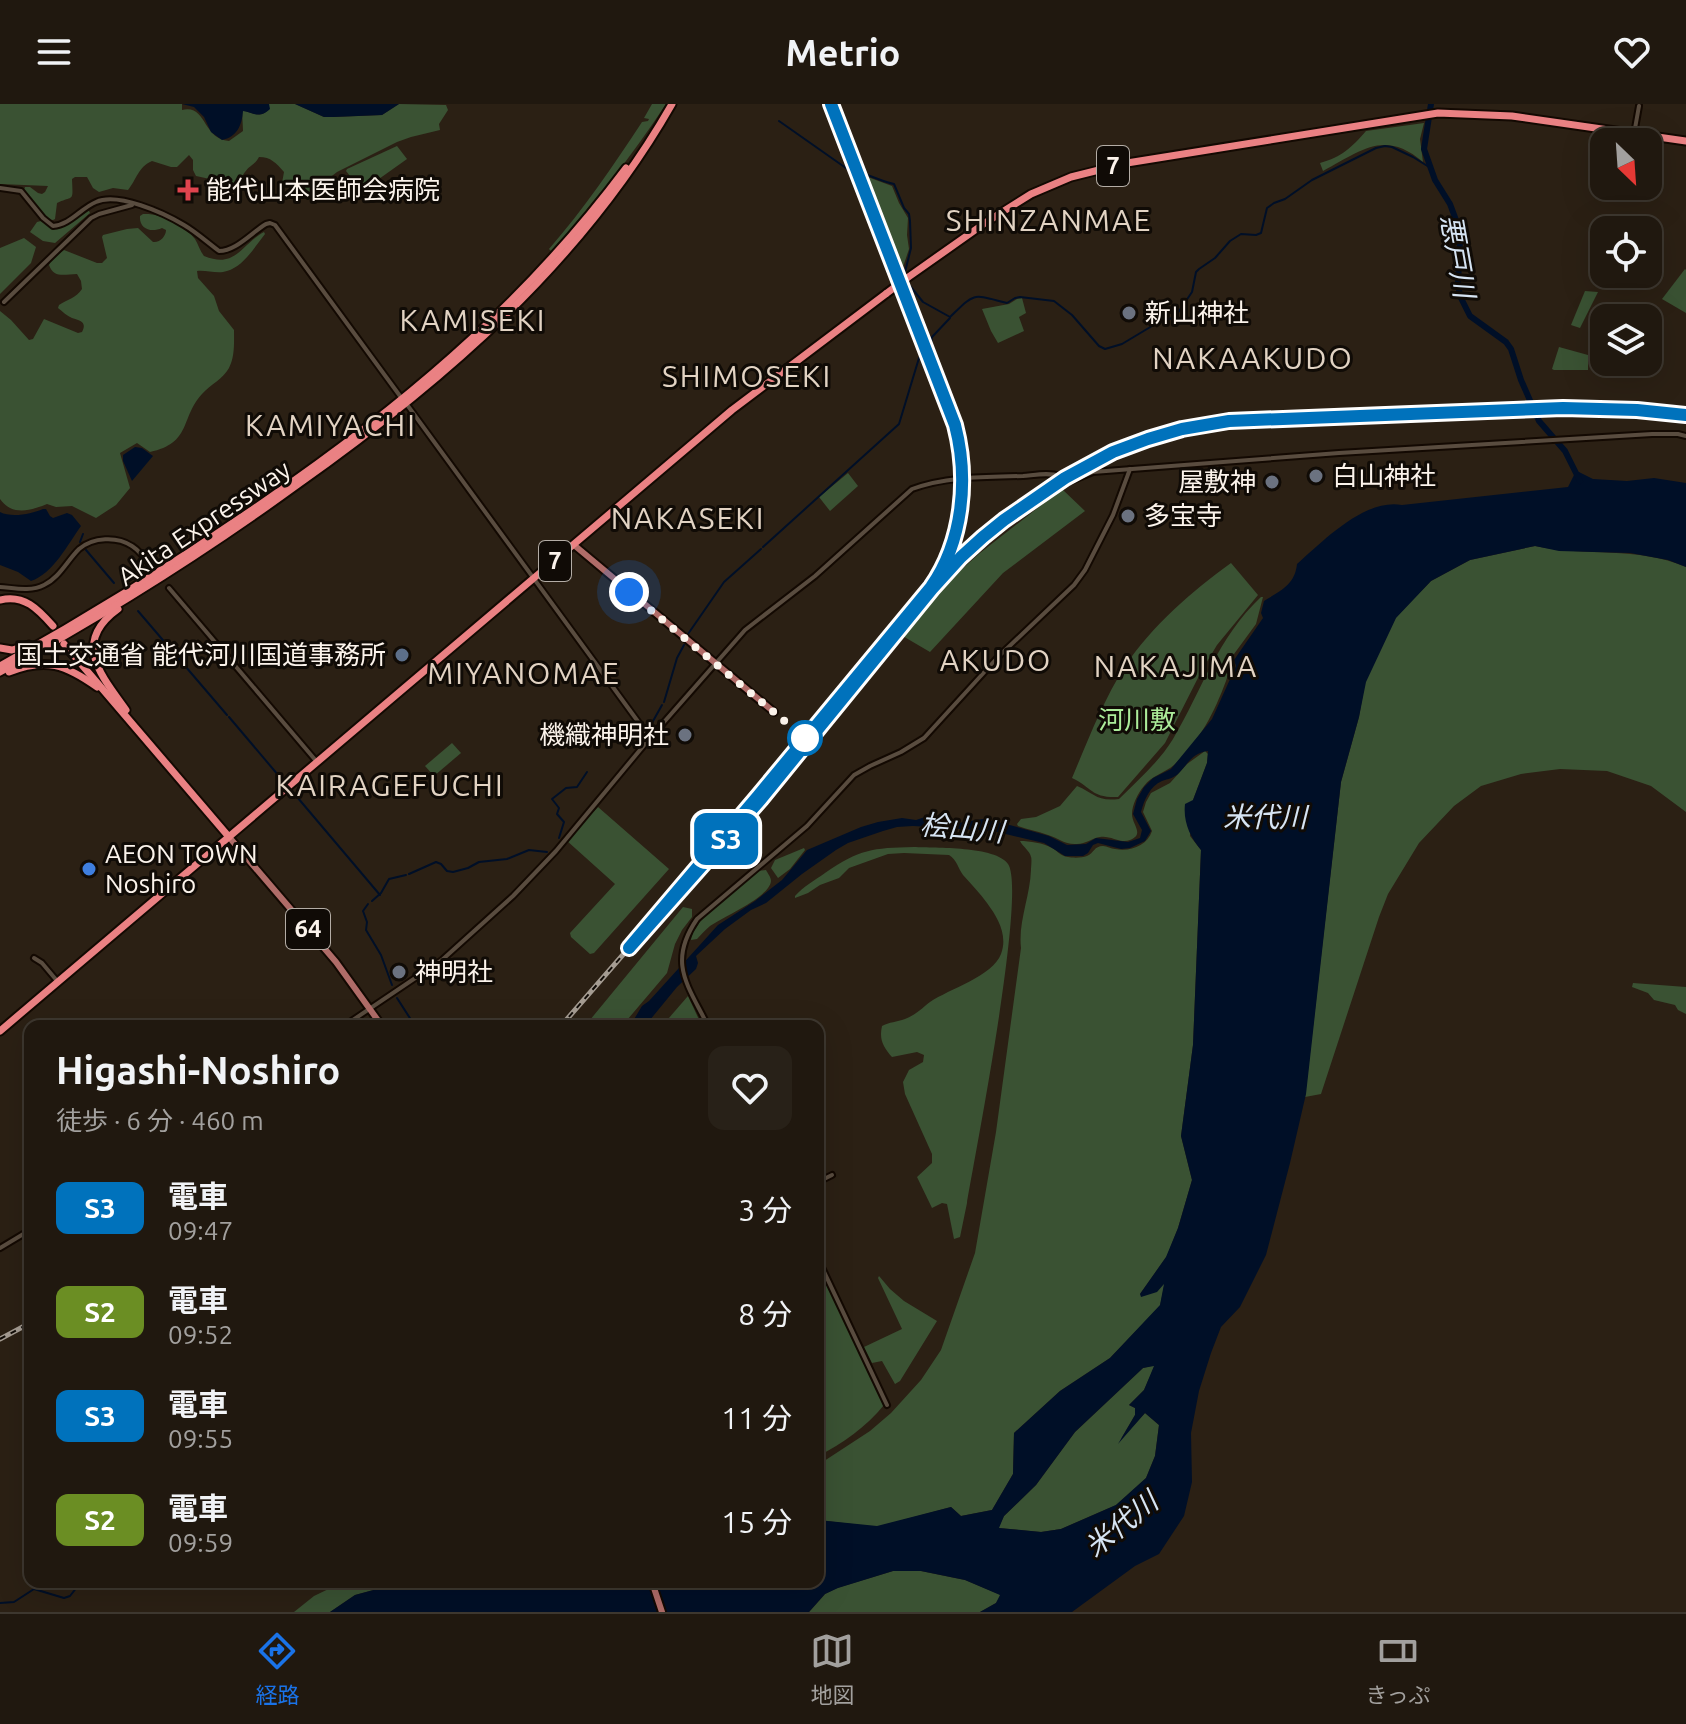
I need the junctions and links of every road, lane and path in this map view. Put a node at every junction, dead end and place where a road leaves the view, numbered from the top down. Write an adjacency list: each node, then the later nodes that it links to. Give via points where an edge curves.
1 (670, 104): 15 (highway, Akita Expressway, via 598,214 504,318 389,417); 20 (highway, Akita Expressway, via 569,239 452,358 330,456)
2 (1639, 106): 4 (street)
3 (1593, 128): 14 (highway, 7, bridge, via 1503,115 1430,115 1127,163 1046,186 907,278 732,410)
4 (1635, 128)
5 (1662, 138): 6 (highway, 7)
6 (1686, 141)
7 (0, 188): 8 (street, via 21,191 53,226 99,200)
8 (135, 204): 9 (street, via 91,218); 10 (street, via 183,224 219,251 266,224 275,225)
9 (4, 302)
10 (400, 396)
11 (408, 406): 17 (street)
12 (1686, 436): 13 (street, via 1652,434)
13 (1130, 469): 24 (street, via 1093,472 1071,481 1051,474 1011,476 912,489 756,621); 39 (street, via 1113,515 1074,585 999,656 934,729 854,775 807,826 697,919 683,945 682,972)
14 (574, 545): 17 (highway, 7); 24 (main road)
15 (182, 564): 26 (highway, Akita Expressway); 29 (highway, via 112,614 95,637 97,666)
16 (153, 569): 18 (street, via 134,547 101,540 83,546 41,587)
17 (534, 579): 30 (street); 31 (highway, 7)
18 (0, 587)
19 (169, 588): 31 (street)
20 (120, 596): 23 (highway, via 31,645); 25 (highway, Akita Expressway)
21 (0, 602): 22 (highway, via 24,601)
22 (51, 626)
23 (0, 648)
24 (715, 664): 28 (main road); 30 (street)
25 (0, 666)
26 (0, 674): 27 (highway, via 32,664 58,665)
27 (116, 705): 29 (highway, via 65,643); 32 (highway)
28 (774, 712)
29 (132, 718): 32 (highway)
30 (650, 738): 36 (street, via 513,896 442,960)
31 (317, 762): 33 (highway, 7)
32 (170, 767): 33 (highway)
33 (229, 837): 35 (highway, 7); 36 (main road, 64)
34 (34, 958): 35 (street)
35 (58, 982): 40 (highway, 7)
36 (370, 1009): 37 (street); 38 (main road, 64)
37 (353, 1020)
38 (378, 1020)
39 (705, 1020)
40 (0, 1031)
41 (832, 1175): 42 (street)
42 (824, 1179)
43 (24, 1234): 44 (street)
44 (0, 1248)
45 (824, 1272): 46 (street)
46 (887, 1405)
47 (654, 1588): 48 (main road)
48 (662, 1612)

